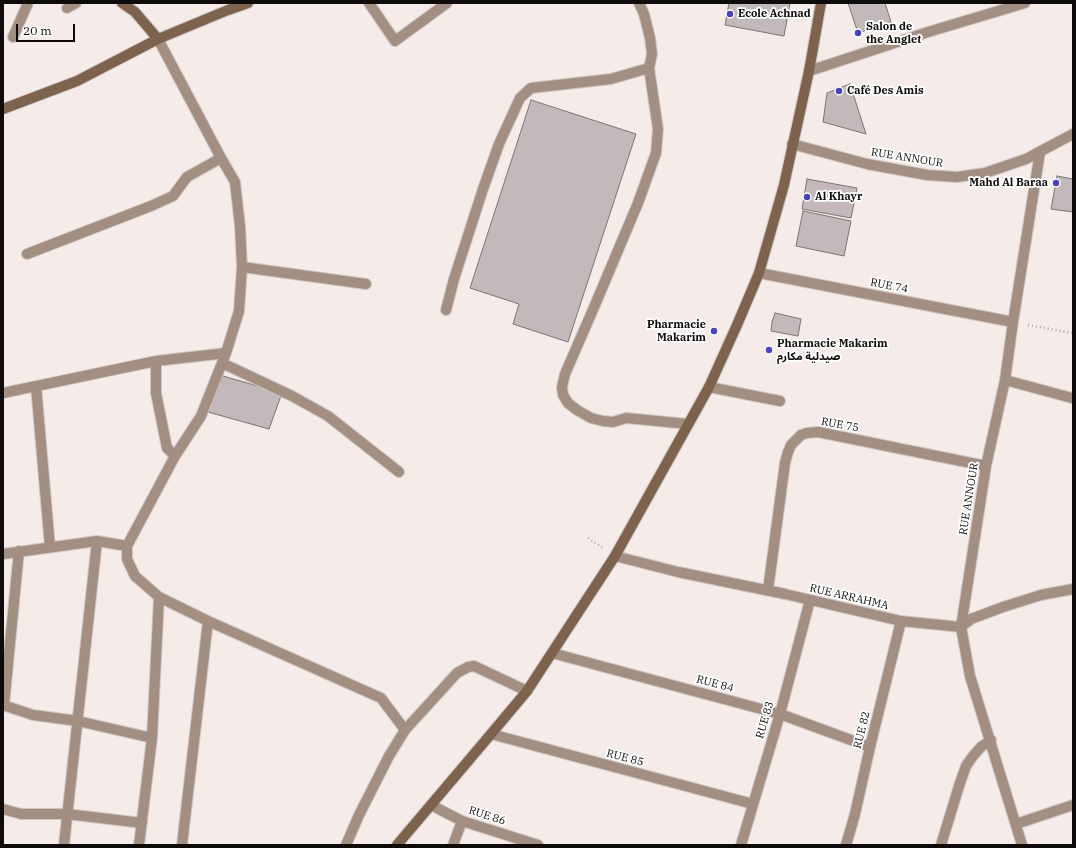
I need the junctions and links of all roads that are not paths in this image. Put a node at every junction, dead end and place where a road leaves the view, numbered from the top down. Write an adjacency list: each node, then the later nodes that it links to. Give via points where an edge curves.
1 (28, 3): 12 (street)
2 (76, 3): 11 (street)
3 (122, 3): 13 (street, via 135,12)
4 (248, 3): 10 (street)
5 (369, 3): 6 (street, via 395,41)
6 (447, 3)
7 (639, 3): 14 (street, via 650,38 652,54)
8 (821, 3): 15 (street)
9 (1025, 3): 15 (street)
10 (227, 6): 13 (street)
11 (67, 8)
12 (13, 36)
13 (158, 39): 16 (street, via 77,81); 20 (street)
14 (649, 68): 25 (street, via 611,79 530,88 520,98 499,144 483,189); 36 (street, via 658,129 656,153 635,211 565,374 562,387 568,403 591,418 613,422 626,418)
15 (809, 71): 18 (street)
16 (3, 109)
17 (1073, 134): 19 (street, RUE ANNOUR)
18 (792, 144): 19 (street, RUE ANNOUR, via 867,164 927,175 957,176 985,173); 23 (street, via 784,185)
19 (1040, 152): 26 (street, RUE ANNOUR)
20 (221, 158): 21 (street, via 187,177 173,196); 22 (street, via 235,182)
21 (27, 254)
22 (242, 267): 24 (street); 27 (street, via 239,311)
23 (759, 273): 26 (street, RUE 74); 32 (street)
24 (366, 284)
25 (446, 310)
26 (1013, 322): 30 (street, RUE ANNOUR)
27 (226, 353): 28 (street); 29 (street)
28 (156, 361): 31 (street); 37 (street, via 156,393 167,448)
29 (222, 363): 37 (street, via 201,416); 39 (street, via 328,416)
30 (1005, 380): 34 (street); 38 (street, RUE ANNOUR)
31 (36, 386): 33 (street); 42 (street)
32 (709, 387): 35 (street); 36 (street)
33 (3, 393)
34 (1072, 398)
35 (780, 400)
36 (688, 424): 45 (street)
37 (175, 456): 41 (street)
38 (986, 466): 47 (street, RUE 75, via 818,432 801,435 791,445 785,463); 52 (street, RUE ANNOUR)
39 (399, 472)
40 (97, 541): 41 (street); 42 (street); 57 (street)
41 (127, 546): 48 (street, via 127,559 135,576)
42 (50, 547): 43 (street)
43 (19, 552): 44 (street); 55 (street)
44 (3, 554)
45 (615, 556): 47 (street, RUE ARRAHMA); 53 (street)
46 (1073, 589): 52 (street, via 1041,595 1003,607 971,619)
47 (768, 590): 49 (street, RUE ARRAHMA)
48 (159, 597): 50 (street); 60 (street)
49 (810, 600): 51 (street, RUE ARRAHMA); 56 (street, RUE 83)
50 (208, 621): 58 (street, via 381,698); 73 (street)
51 (901, 621): 52 (street, RUE ARRAHMA); 62 (street, RUE 82)
52 (961, 627): 61 (street, RUE ANNOUR, via 970,676)
53 (552, 653): 54 (street); 56 (street, RUE 84)
54 (527, 691): 58 (street, via 474,666 468,667 457,673); 59 (street)
55 (4, 705): 57 (street, via 33,715)
56 (780, 714): 62 (street, RUE 84); 63 (street, RUE 83)
57 (78, 722): 60 (street); 67 (street)
58 (405, 730): 74 (street, via 372,788)
59 (491, 734): 63 (street, RUE 85); 64 (street)
60 (152, 738): 69 (street)
61 (990, 740): 70 (street, RUE ANNOUR); 80 (street, via 966,766)
62 (870, 747): 79 (street, RUE 82)
63 (754, 804): 78 (street, RUE 83)
64 (432, 805): 68 (street, RUE 86); 75 (street)
65 (1073, 805): 70 (street)
66 (3, 809): 67 (street, via 21,814)
67 (67, 814): 69 (street); 71 (street)
68 (462, 821): 76 (street); 77 (street, RUE 86)
69 (142, 823): 72 (street)
70 (1016, 824): 81 (street, RUE ANNOUR)
71 (64, 845)
72 (139, 845)
73 (182, 845)
74 (346, 845)
75 (397, 845)
76 (453, 845)
77 (538, 845)
78 (741, 845)
79 (846, 845)
80 (941, 845)
81 (1022, 845)

